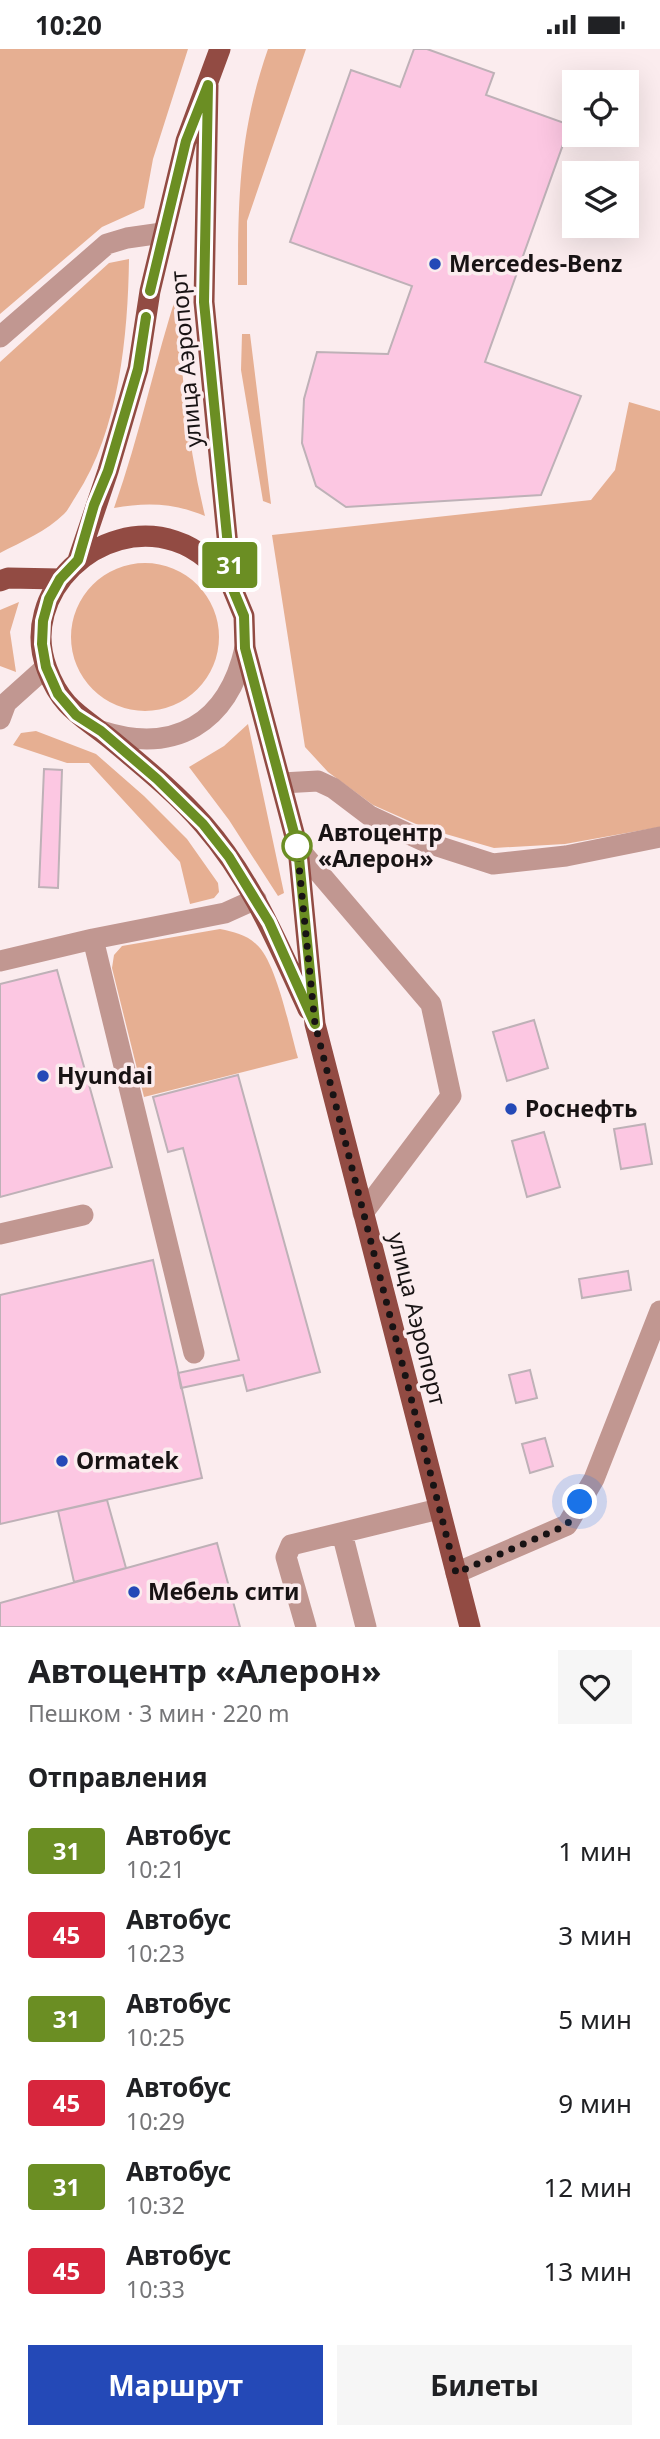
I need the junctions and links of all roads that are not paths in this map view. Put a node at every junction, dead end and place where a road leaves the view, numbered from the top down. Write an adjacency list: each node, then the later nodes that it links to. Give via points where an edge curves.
1 (220, 49): 2 (main road, улица Аэропорт)
2 (208, 85): 3 (main road, улица Аэропорт, via 186,141); 8 (main road, улица Аэропорт, via 204,302)
3 (162, 233): 4 (street, via 107,244); 5 (main road, улица Аэропорт, via 138,369)
4 (0, 337)
5 (78, 560): 6 (main road, улица Аэропорт); 8 (main road, улица Аэропорт, via 123,538 174,540 217,566)
6 (60, 579): 7 (main road); 10 (main road, улица Аэропорт, via 43,621)
7 (0, 581)
8 (232, 587): 9 (main road, улица Аэропорт, via 244,616)
9 (245, 648): 12 (street, улица Аэропорт, via 229,694 194,727 148,740 124,739); 13 (main road, улица Аэропорт)
10 (46, 667): 11 (street); 12 (main road, улица Аэропорт, via 58,694 76,715)
11 (2, 706)
12 (101, 731): 16 (main road, улица Аэропорт, via 203,824)
13 (282, 783): 14 (street, via 318,781 428,843 492,864 566,856); 15 (main road, улица Аэропорт)
14 (660, 837)
15 (298, 848): 19 (main road, улица Аэропорт); 20 (street, via 430,1004 452,1096)
16 (256, 899): 17 (street, via 225,913); 19 (main road, улица Аэропорт)
17 (93, 939): 18 (street); 24 (street)
18 (0, 961)
19 (315, 1024): 20 (main road, улица Аэропорт)
20 (363, 1213): 25 (main road, улица Аэропорт)
21 (83, 1215): 22 (street)
22 (0, 1234)
23 (660, 1311): 27 (street, via 594,1479 567,1525)
24 (194, 1353)
25 (439, 1509): 26 (street); 27 (main road, улица Аэропорт)
26 (342, 1533): 28 (street, via 291,1545 286,1557); 29 (street)
27 (456, 1573): 30 (main road, улица Аэропорт)
28 (306, 1627)
29 (366, 1627)
30 (470, 1627)

